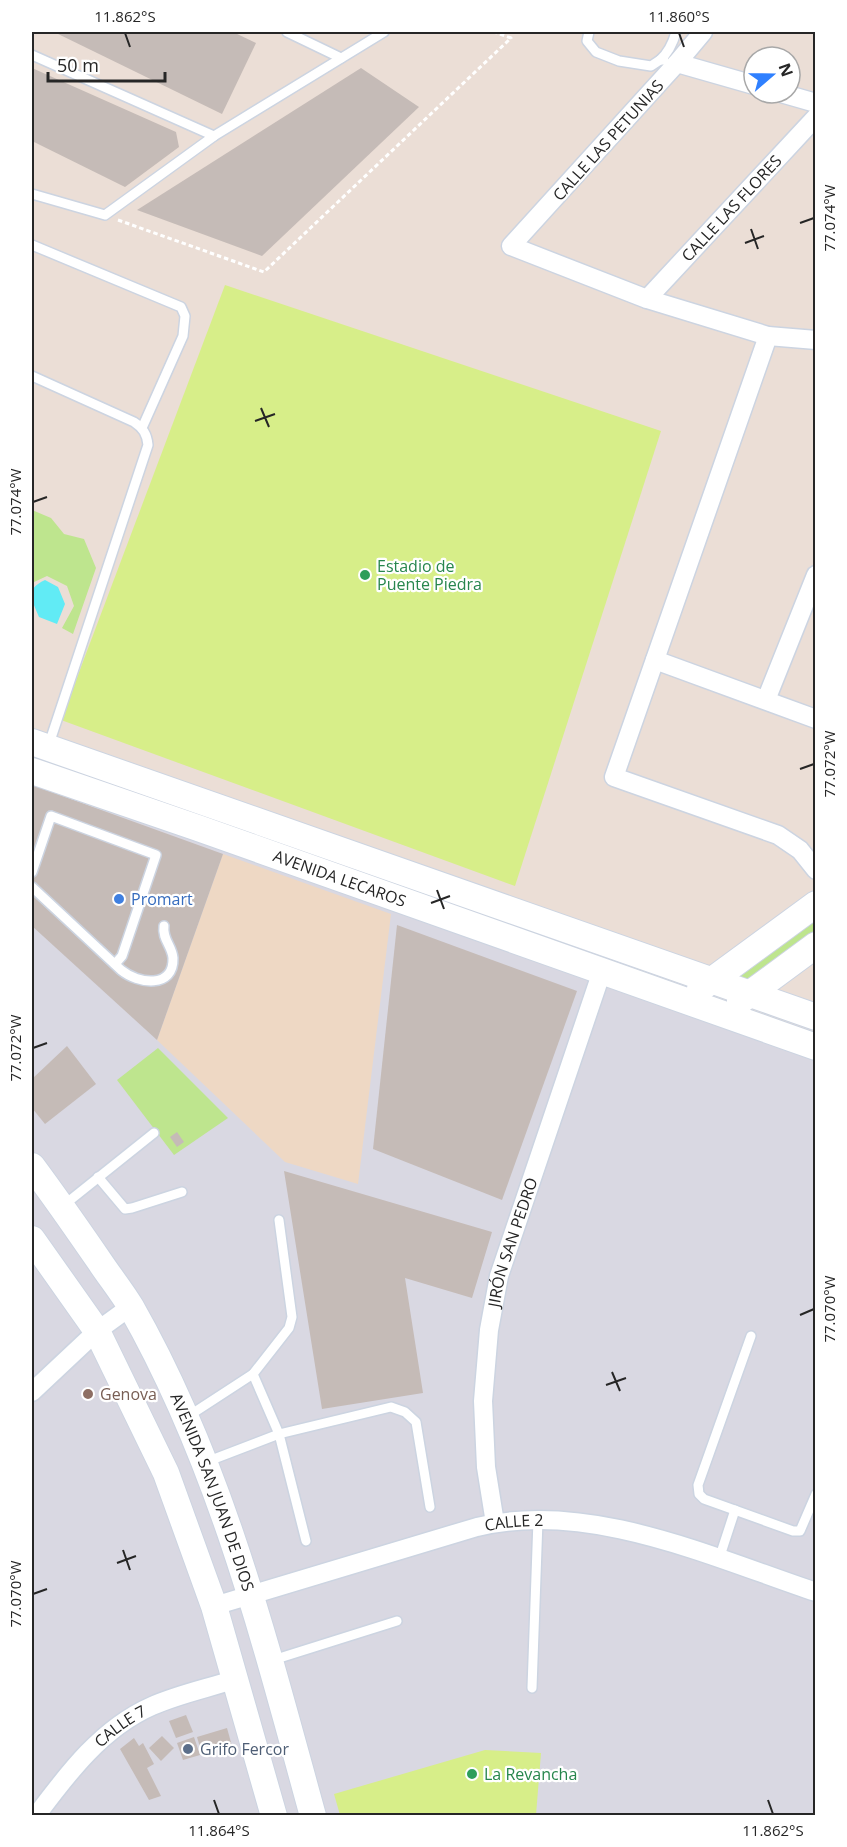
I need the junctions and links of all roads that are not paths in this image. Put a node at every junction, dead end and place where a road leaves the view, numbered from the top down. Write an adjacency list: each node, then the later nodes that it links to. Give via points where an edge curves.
1 (287, 32): 7 (lane)
2 (384, 32): 7 (lane)
3 (589, 32): 8 (lane, via 586,41 596,52 619,61 642,66)
4 (676, 32): 8 (lane, via 666,55)
5 (703, 32): 8 (street, CALLE LAS PETUNIAS)
6 (32, 55): 11 (lane)
7 (341, 58): 11 (lane)
8 (669, 62): 9 (street); 14 (street, CALLE LAS PETUNIAS, via 511,246)
9 (742, 83)
10 (816, 117): 14 (street, CALLE LAS FLORES)
11 (214, 136): 12 (lane, via 105,215)
12 (32, 194)
13 (32, 245): 18 (lane, via 182,307 183,336)
14 (646, 299): 15 (street)
15 (768, 336): 16 (street); 21 (street)
16 (816, 340)
17 (32, 376): 18 (lane)
18 (142, 428): 24 (lane, via 148,445)
19 (816, 575): 20 (street)
20 (812, 597): 22 (street)
21 (655, 660): 22 (street); 26 (street, via 614,777 778,835 800,850)
22 (766, 700): 23 (street)
23 (816, 719)
24 (40, 745): 34 (main road, AVENIDA LECAROS)
25 (32, 771): 33 (main road, AVENIDA LECAROS)
26 (816, 870)
27 (32, 872): 32 (lane, via 51,816 156,855)
28 (32, 887): 32 (lane)
29 (816, 904): 34 (main road)
30 (164, 926): 32 (lane, via 173,957 164,977 150,982 137,980)
31 (816, 945): 35 (main road)
32 (118, 967)
33 (602, 971): 36 (main road, AVENIDA LECAROS); 59 (street, JIRÓN SAN PEDRO, via 499,1276 489,1330 483,1401 486,1467)
34 (710, 981): 35 (main road, AVENIDA LECAROS); 36 (main road)
35 (749, 994): 37 (main road); 38 (main road, AVENIDA LECAROS)
36 (687, 1001): 37 (main road, AVENIDA LECAROS)
37 (723, 1014): 39 (main road, AVENIDA LECAROS)
38 (816, 1017)
39 (816, 1047)
40 (154, 1133): 42 (lane)
41 (32, 1166): 44 (main road, AVENIDA SAN JUAN DE DIOS)
42 (98, 1177): 43 (lane, via 125,1209); 44 (lane)
43 (182, 1192)
44 (62, 1206): 47 (main road, AVENIDA SAN JUAN DE DIOS)
45 (279, 1220): 50 (lane, via 292,1317 289,1328)
46 (32, 1239): 48 (main road)
47 (130, 1307): 48 (street); 52 (main road, AVENIDA SAN JUAN DE DIOS)
48 (97, 1331): 51 (street); 64 (main road, via 166,1473)
49 (751, 1336): 57 (lane, via 698,1485 704,1499)
50 (253, 1374): 52 (lane); 53 (lane)
51 (32, 1392)
52 (185, 1418): 54 (main road, AVENIDA SAN JUAN DE DIOS)
53 (279, 1434): 54 (lane); 56 (lane, via 391,1407 405,1412 416,1422); 60 (lane)
54 (204, 1463): 63 (main road, AVENIDA SAN JUAN DE DIOS)
55 (816, 1494): 57 (lane, via 800,1531)
56 (430, 1507)
57 (735, 1510): 61 (lane)
58 (538, 1520): 59 (street, CALLE 2); 61 (street, CALLE 2, via 625,1529); 69 (lane)
59 (495, 1522): 63 (street, CALLE 2)
60 (306, 1541)
61 (719, 1559): 62 (street, CALLE 2)
62 (816, 1593)
63 (250, 1594): 64 (street, CALLE 2); 67 (main road, AVENIDA SAN JUAN DE DIOS)
64 (214, 1605): 66 (main road)
65 (397, 1621): 67 (lane)
66 (228, 1650): 67 (main road); 68 (main road)
67 (267, 1650): 72 (main road, AVENIDA SAN JUAN DE DIOS)
68 (236, 1679): 70 (street, CALLE 7, via 154,1705 121,1724 66,1775); 71 (main road)
69 (532, 1688)
70 (36, 1815)
71 (274, 1815)
72 (314, 1815)

